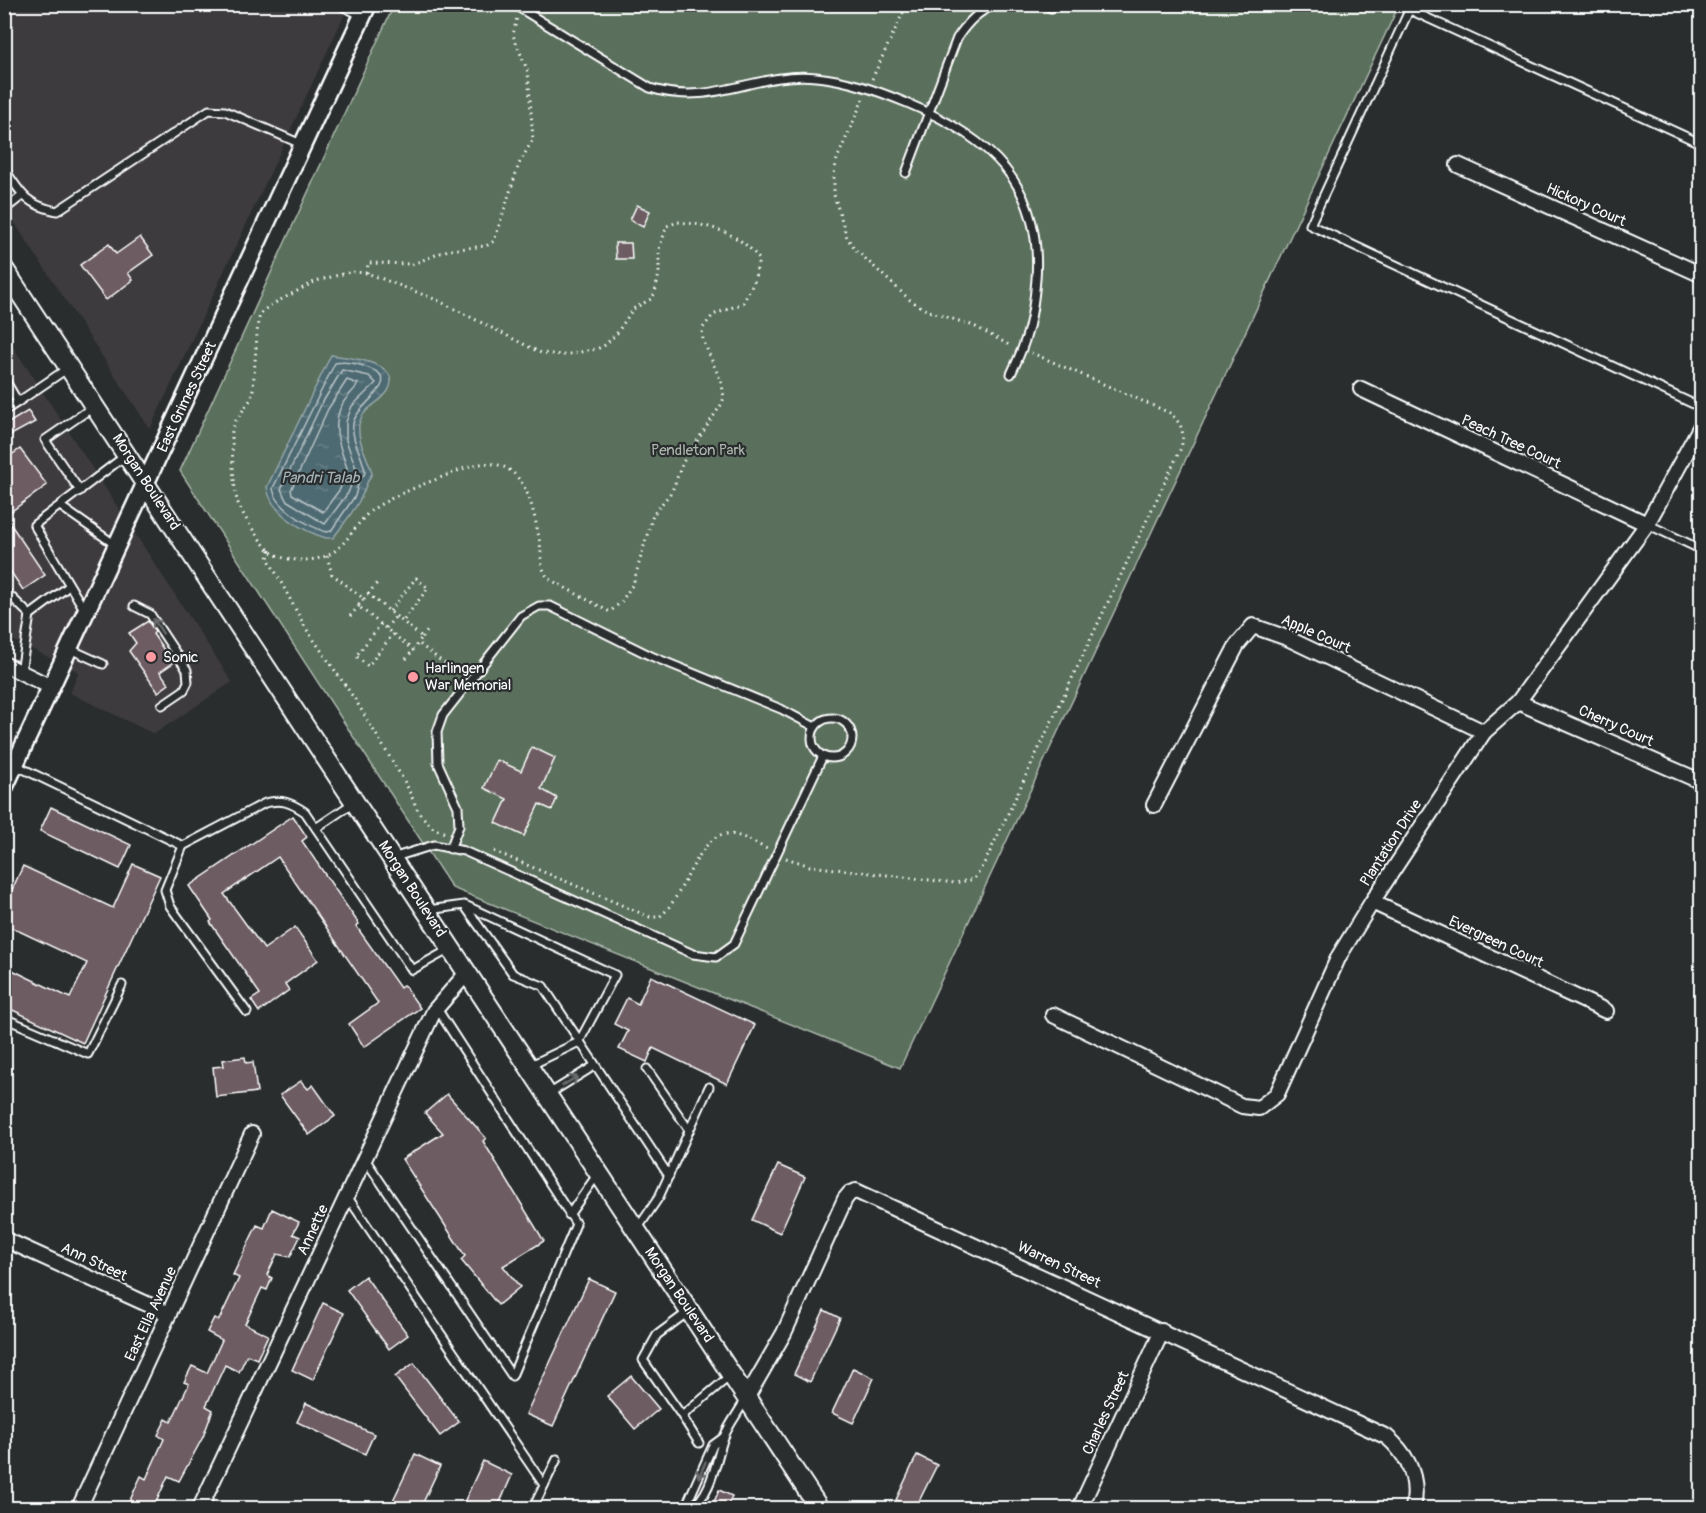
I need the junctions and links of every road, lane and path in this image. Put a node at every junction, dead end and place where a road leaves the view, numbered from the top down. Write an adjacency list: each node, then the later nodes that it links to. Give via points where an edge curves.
1 (338, 4): 9 (lane)
2 (513, 4): 8 (lane)
3 (907, 4): 10 (path)
4 (997, 4): 11 (lane, via 968,21 957,38)
5 (1697, 4): 6 (street)
6 (1701, 6)
7 (1411, 7): 12 (lane); 30 (lane, via 1310,225)
8 (520, 9): 10 (lane, via 650,88 673,96 704,95 769,79 814,76); 20 (path, via 513,35 528,72 534,139 519,164 494,241 486,246 448,250 414,264 368,262)
9 (365, 10): 13 (street, East Grimes Street)
10 (868, 88): 11 (lane); 23 (path, via 834,174 834,195 847,238 910,300)
11 (930, 112): 16 (lane); 23 (lane, via 990,151 1012,176 1027,204 1036,232 1037,268 1034,309)
12 (1701, 144)
13 (303, 145): 17 (lane, via 225,111 209,110 57,211 37,207); 34 (street, East Grimes Street)
14 (1458, 165): 21 (street, Hickory Court)
15 (4, 168): 17 (lane)
16 (906, 173)
17 (22, 196): 18 (lane)
18 (4, 210)
19 (4, 269): 22 (main road, Morgan Boulevard)
20 (367, 273): 40 (path, via 350,272 316,280 269,306 258,321 251,399 235,422 232,442 240,509); 41 (path, via 437,300 541,353 564,355 605,345 633,309 651,299 658,284 661,239 672,223 704,225 728,232 746,244 759,260 743,303 712,315 702,329 724,398 683,462 672,491 652,515 633,584 610,612 543,571 534,517 522,482 500,464 483,462 470,466 376,507)
21 (1701, 275)
22 (11, 294): 24 (main road, Morgan Boulevard)
23 (1023, 350): 25 (lane); 84 (path, via 1170,413 1184,435 986,860 974,879 955,883 810,866)
24 (70, 367): 28 (lane); 29 (main road, Morgan Boulevard)
25 (1011, 374)
26 (4, 378): 28 (lane)
27 (1361, 389): 37 (street, Peach Tree Court)
28 (18, 402): 31 (lane)
29 (96, 405): 33 (main road, Morgan Boulevard); 35 (lane, via 45,440)
30 (1701, 408)
31 (4, 411)
32 (1701, 424): 37 (street, Plantation Drive)
33 (128, 454): 34 (main road, Morgan Boulevard); 35 (lane)
34 (147, 483): 38 (street, East Grimes Street); 77 (main road, Morgan Boulevard)
35 (80, 491): 36 (lane)
36 (60, 506): 38 (lane); 43 (lane, via 34,525)
37 (1647, 524): 39 (lane); 69 (street, Plantation Drive)
38 (117, 546): 50 (street, East Grimes Street)
39 (1701, 549)
40 (270, 550): 41 (path, via 286,558); 80 (path, via 268,558 292,605 356,701 419,813 433,828)
41 (327, 556): 46 (path, via 332,574)
42 (377, 583): 45 (path)
43 (69, 586): 50 (lane); 51 (lane)
44 (4, 590): 51 (lane)
45 (368, 594): 46 (path); 49 (path)
46 (364, 599): 48 (path)
47 (134, 606): 70 (lane, one-way to 47, via 184,690 187,670 150,614)
48 (358, 606): 52 (path); 55 (path)
49 (390, 611): 53 (path); 54 (path, via 416,578 428,588)
50 (86, 614): 61 (street, East Grimes Street)
51 (30, 615): 67 (lane)
52 (350, 616)
53 (396, 616): 54 (path); 56 (path)
54 (403, 621): 59 (path)
55 (381, 624): 56 (path); 58 (path, via 356,656 368,666)
56 (386, 628): 58 (path)
57 (430, 628): 59 (path)
58 (393, 634): 62 (path)
59 (422, 637): 60 (path)
60 (418, 643): 62 (path); 66 (path)
61 (69, 649): 65 (lane); 68 (street, East Grimes Street)
62 (413, 650): 63 (path)
63 (406, 659)
64 (4, 664): 67 (street)
65 (103, 664)
66 (449, 667)
67 (21, 672): 68 (street)
68 (51, 687): 74 (street, East Grimes Street)
69 (1518, 702): 72 (street, Plantation Drive); 75 (street, Cherry Court)
70 (162, 705)
71 (814, 727): 73 (lane, via 813,746); 73 (lane, via 825,719 838,718 851,732 850,745 842,755); 80 (lane, via 781,709 651,656 550,606 539,606 521,616 443,715 437,732 438,763 458,807)
72 (1484, 732): 78 (street, Apple Court, via 1287,638 1253,626 1237,645); 86 (street, Plantation Drive)
73 (823, 756): 84 (lane)
74 (15, 765): 76 (street, East Grimes Street); 81 (lane)
75 (1701, 782)
76 (4, 788)
77 (355, 802): 79 (lane); 85 (main road, Morgan Boulevard)
78 (1154, 805)
79 (316, 828): 81 (lane, via 305,812 278,800); 89 (lane, via 412,970)
80 (455, 836): 83 (lane)
81 (183, 846): 94 (lane, via 165,890 170,906)
82 (486, 848): 84 (path, via 659,917 673,904 704,849 723,834 736,835)
83 (450, 849): 84 (lane, via 464,851 693,954 716,957 734,944); 85 (lane, via 434,845)
84 (776, 854)
85 (392, 858): 88 (main road, Morgan Boulevard)
86 (1372, 902): 93 (street, Evergreen Court); 95 (street, Plantation Drive, via 1339,956 1277,1094 1259,1108 1242,1106)
87 (464, 905): 88 (lane); 97 (lane, via 513,974 543,986); 97 (lane, via 615,975)
88 (426, 911): 89 (main road, Morgan Boulevard)
89 (450, 949): 90 (main road, Morgan Boulevard)
90 (466, 974): 92 (street, Annette); 98 (main road, Morgan Boulevard)
91 (122, 985): 96 (lane, via 88,1054)
92 (436, 1007): 105 (street, Annette); 109 (lane)
93 (1606, 1011)
94 (247, 1012)
95 (1053, 1014)
96 (4, 1018)
97 (579, 1042): 98 (lane); 99 (lane)
98 (528, 1066): 102 (main road, Morgan Boulevard)
99 (594, 1066): 102 (lane, one-way to 99); 107 (lane)
100 (647, 1069): 103 (lane)
101 (709, 1087): 103 (lane)
102 (547, 1095): 106 (main road, Morgan Boulevard)
103 (689, 1130): 107 (lane)
104 (252, 1134): 113 (street, East Ella Avenue)
105 (364, 1159): 108 (street, Annette); 109 (lane, via 512,1376 576,1224)
106 (598, 1173): 109 (lane); 110 (main road, Morgan Boulevard)
107 (669, 1176): 110 (lane)
108 (347, 1196): 121 (lane); 123 (street, Annette)
109 (569, 1215)
110 (637, 1230): 112 (main road, Morgan Boulevard)
111 (4, 1239): 113 (street, Ann Street)
112 (690, 1310): 115 (main road, Morgan Boulevard); 117 (lane, via 657,1335 643,1360)
113 (169, 1314): 122 (street, East Ella Avenue)
114 (1162, 1331): 116 (street, Warren Street, via 856,1191 845,1199 784,1333); 127 (street, Charles Street); 128 (street, Warren Street, via 1387,1437 1399,1447 1413,1472)
115 (732, 1374): 116 (main road, Morgan Boulevard); 117 (lane)
116 (747, 1397): 118 (lane); 126 (main road, Morgan Boulevard)
117 (681, 1416): 119 (lane)
118 (724, 1437): 125 (lane, via 722,1452 699,1503); 125 (lane, one-way to 125, via 713,1445 689,1498)
119 (699, 1443)
120 (557, 1459): 121 (lane)
121 (544, 1485): 124 (lane)
122 (79, 1509)
123 (200, 1509)
124 (533, 1509)
125 (690, 1509)
126 (819, 1509)
127 (1080, 1509)
128 (1413, 1509)

